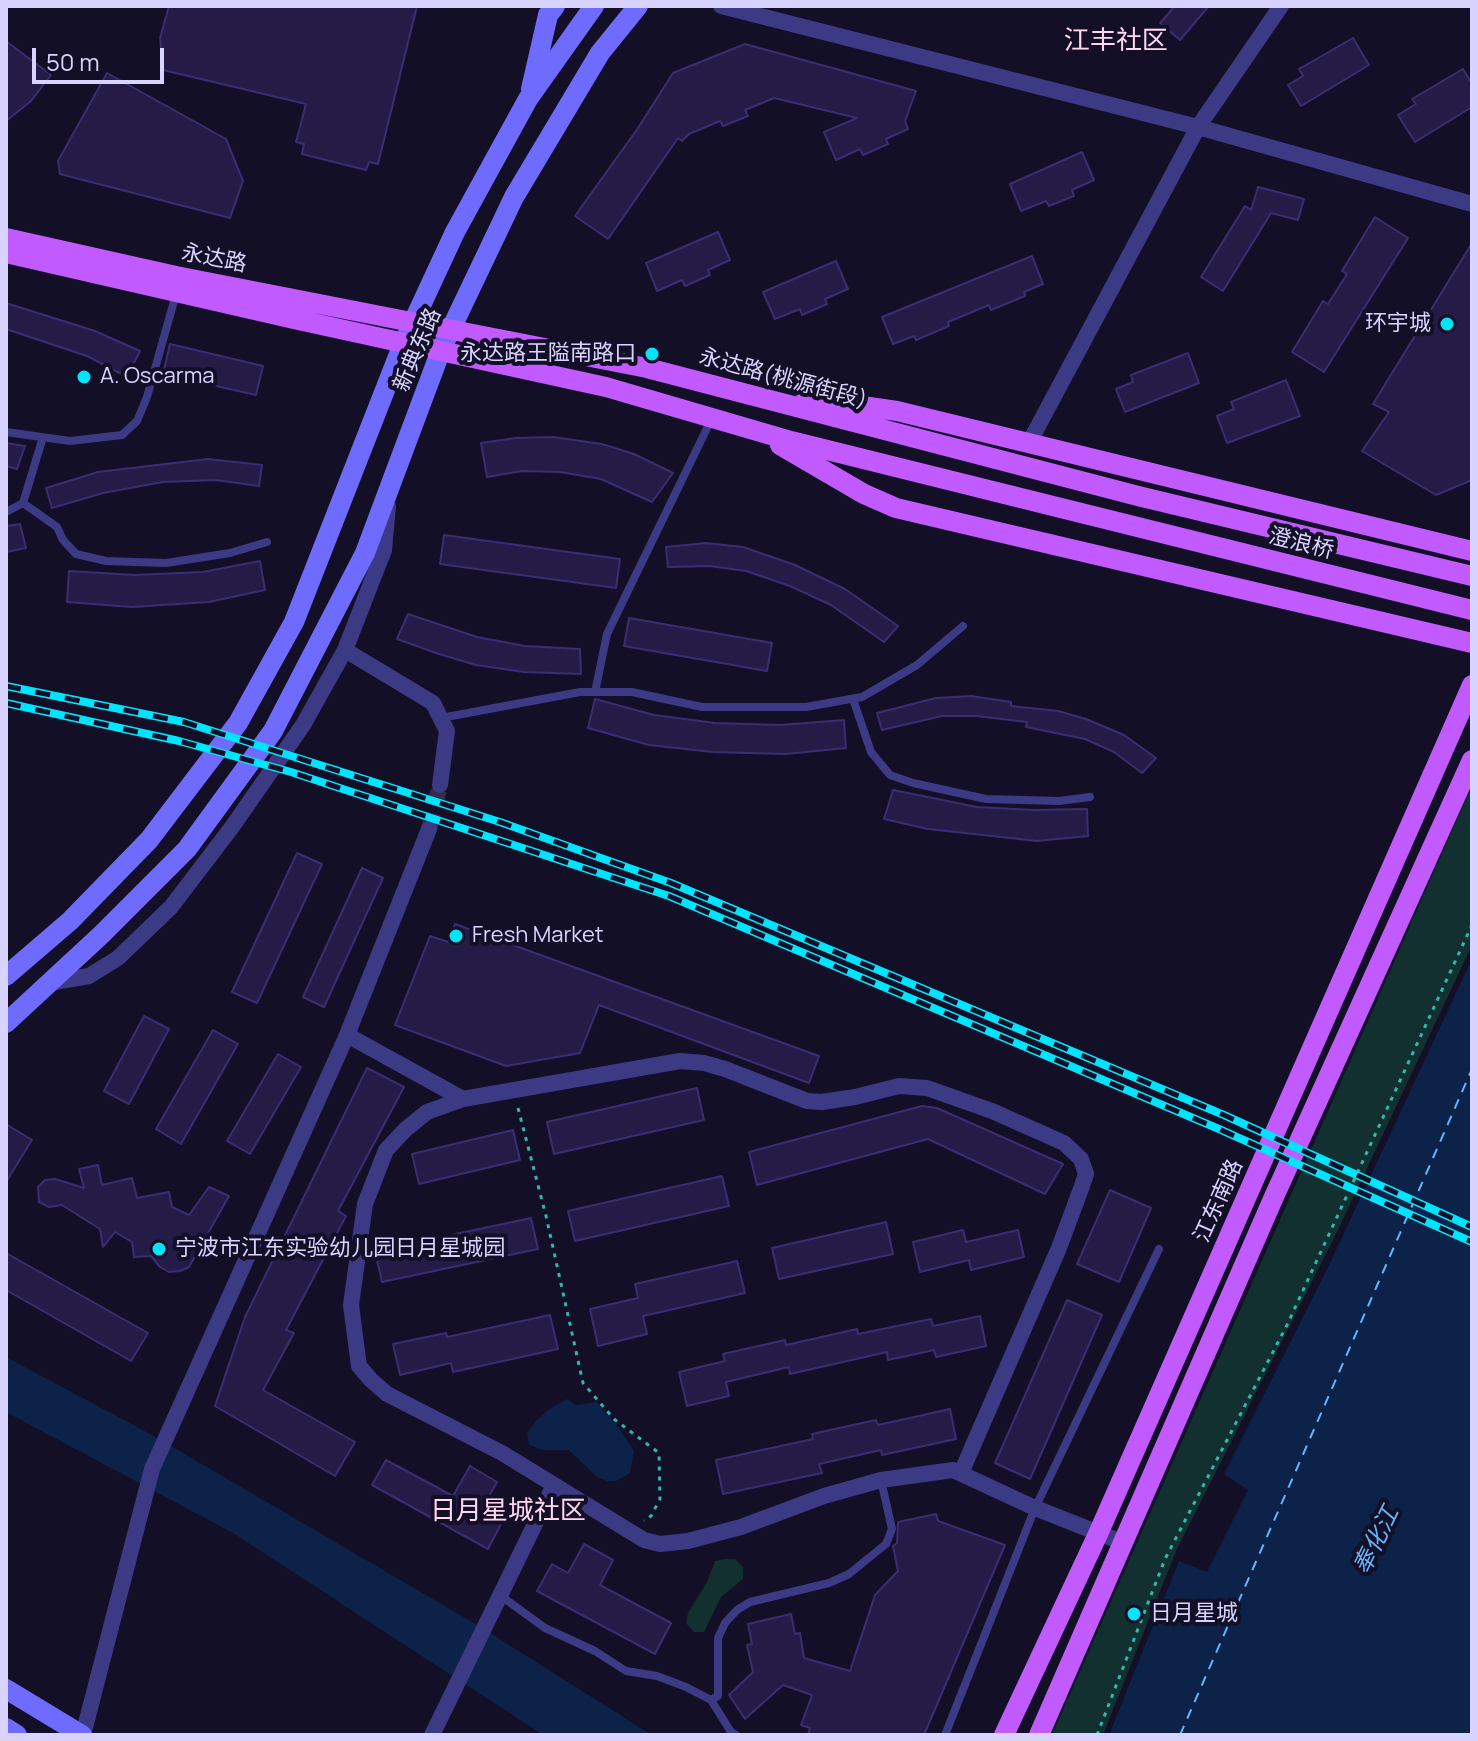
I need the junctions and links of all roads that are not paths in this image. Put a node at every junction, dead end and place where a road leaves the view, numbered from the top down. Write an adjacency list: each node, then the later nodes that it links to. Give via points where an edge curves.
1 (555, 6): 6 (main road, via 548,15)
2 (594, 6): 6 (main road, 新典东路)
3 (638, 6): 13 (main road, 新典东路, via 600,53 514,197)
4 (721, 6): 7 (street)
5 (1281, 6): 7 (street)
6 (528, 99): 12 (main road, 新典东路, via 455,232)
7 (1198, 127): 8 (street); 21 (street)
8 (1472, 204)
9 (6, 238): 12 (main road, 永达路)
10 (6, 253): 11 (main road, 永达路)
11 (176, 293): 14 (main road, 永达路); 20 (lane, via 137,421 122,435 70,441)
12 (414, 321): 13 (main road, 永达路(桃源街段)); 14 (main road, 新典东路)
13 (451, 329): 15 (main road, 新典东路); 16 (main road, 永达路(桃源街段))
14 (403, 344): 15 (main road); 41 (main road, 新典东路, via 294,622 238,723 149,840 70,921)
15 (441, 350): 17 (main road, via 606,387); 22 (main road, 新典东路)
16 (702, 382): 21 (main road, via 897,411); 23 (main road, 永达路(桃源街段))
17 (712, 418): 18 (main road); 34 (lane, via 607,634)
18 (756, 430): 29 (main road, 澄浪桥); 31 (main road, via 896,508)
19 (6, 432): 20 (lane)
20 (43, 437): 24 (lane)
21 (1029, 443): 27 (main road)
22 (390, 487): 32 (street, via 384,550); 42 (main road, 新典东路, via 365,553 273,731 187,849)
23 (1138, 496): 28 (main road, 澄浪桥)
24 (23, 503): 25 (lane); 26 (lane, via 57,527 76,554 106,561 166,563)
25 (6, 512)
26 (267, 542)
27 (1472, 551)
28 (1472, 576)
29 (1472, 610)
30 (963, 626): 35 (lane, via 917,665)
31 (1472, 643)
32 (345, 650): 36 (street, via 433,703); 42 (street, via 303,725 171,907 118,958 89,976)
33 (1472, 685): 51 (main road, 江东南路)
34 (595, 692): 35 (lane, via 632,692 702,707 806,707); 36 (lane)
35 (853, 699): 39 (lane, via 871,752 890,775 986,799)
36 (441, 718): 38 (street, via 447,731)
37 (1472, 760): 52 (main road)
38 (440, 785)
39 (1090, 797)
40 (429, 829): 44 (street)
41 (6, 976)
42 (49, 983): 43 (main road, 新典东路)
43 (6, 1023)
44 (347, 1035): 45 (street); 58 (street, via 152,1469)
45 (463, 1099): 47 (street, via 680,1061 704,1063 807,1101 899,1086 927,1088 1064,1143 1081,1159 1086,1174); 49 (street, via 427,1112 386,1150 378,1167 365,1204 351,1305 359,1366 387,1394)
46 (1159, 1249): 50 (lane)
47 (961, 1473): 48 (street); 50 (street)
48 (881, 1480): 49 (street, via 741,1527 660,1544 644,1540); 55 (lane, via 892,1529 886,1544 829,1583 750,1602 737,1610 718,1638 718,1696)
49 (554, 1485): 53 (street)
50 (1035, 1508): 51 (street); 61 (lane)
51 (1098, 1534): 52 (street); 62 (main road, 江东南路)
52 (1124, 1543): 63 (main road)
53 (501, 1596): 55 (lane, via 545,1628 626,1671 657,1676); 59 (street)
54 (6, 1689): 58 (main road)
55 (711, 1700): 60 (lane)
56 (6, 1728): 57 (main road)
57 (17, 1735)
58 (83, 1735)
59 (432, 1735)
60 (736, 1735)
61 (945, 1735)
62 (1004, 1735)
63 (1039, 1735)

